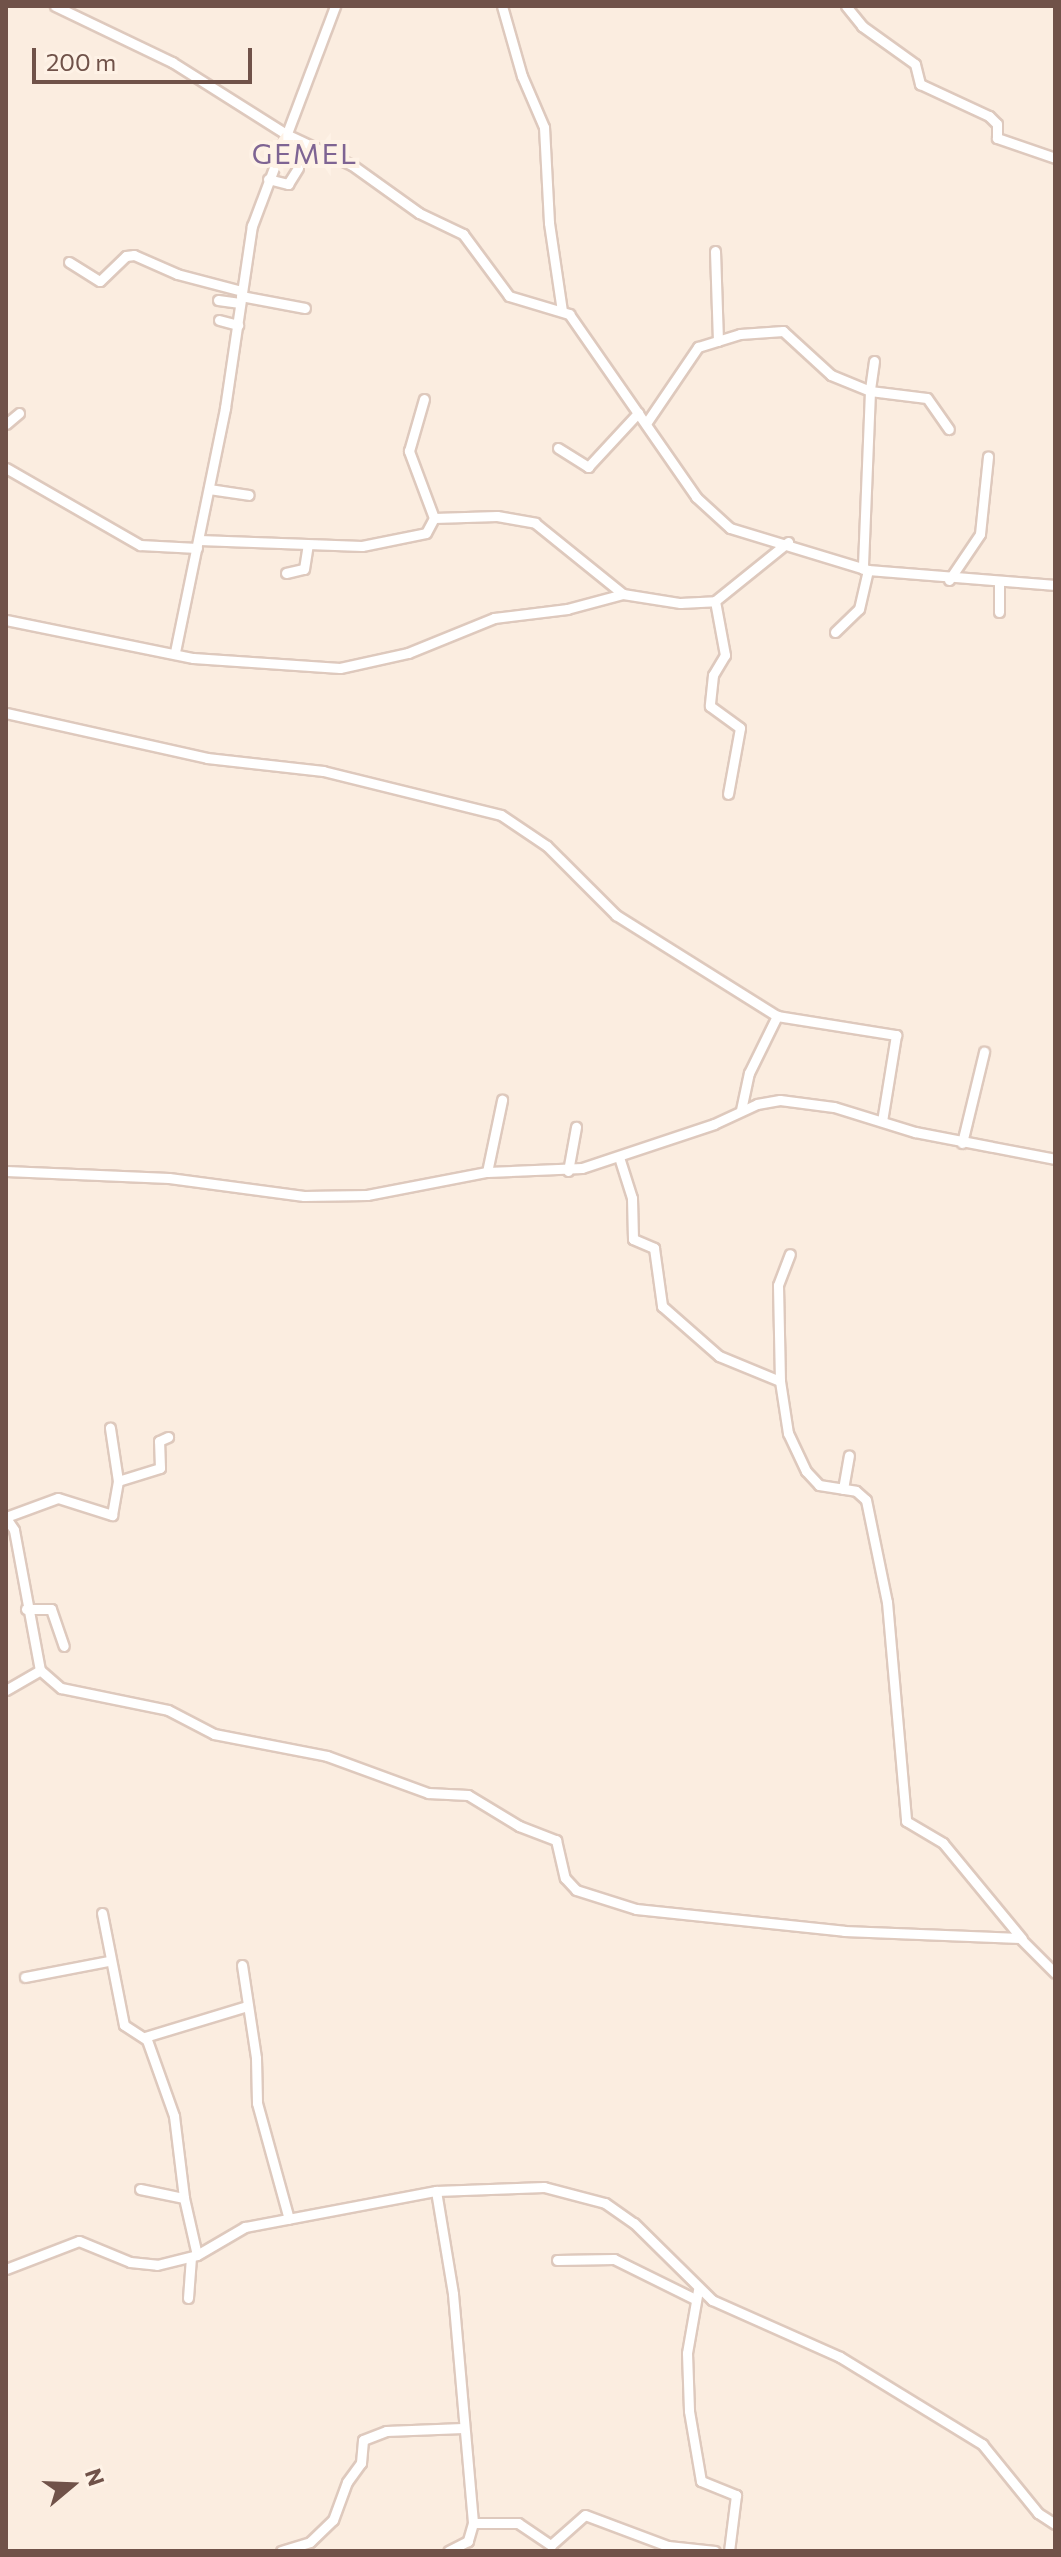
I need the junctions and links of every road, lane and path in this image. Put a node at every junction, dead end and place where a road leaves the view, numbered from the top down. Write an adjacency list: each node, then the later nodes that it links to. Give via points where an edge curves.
1 (55, 6): 5 (street, via 172,62)
2 (335, 6): 5 (street)
3 (502, 6): 14 (street, via 522,76 544,127 550,233)
4 (846, 6): 6 (street, via 862,26 915,64 920,84 989,116 997,124 997,138)
5 (286, 134): 8 (street); 14 (street, via 352,165 419,213 463,234 513,298)
6 (1055, 158)
7 (298, 168): 8 (street, via 288,184)
8 (268, 179): 11 (street, via 249,239)
9 (715, 251): 17 (street)
10 (69, 262): 11 (street, via 100,281 134,255)
11 (241, 297): 12 (street); 13 (street); 16 (street)
12 (218, 300)
13 (305, 308)
14 (562, 311): 22 (street)
15 (219, 320): 16 (street)
16 (238, 325): 29 (street)
17 (718, 341): 19 (street, via 780,330 831,375); 23 (street, via 694,351)
18 (874, 361): 19 (street)
19 (870, 391): 25 (street, via 927,398); 35 (street)
20 (424, 399): 31 (street, via 409,451)
21 (19, 413): 24 (street)
22 (638, 413): 23 (street); 26 (street, via 588,467)
23 (647, 422): 32 (street, via 716,518 746,536)
24 (6, 424)
25 (949, 429)
26 (558, 448)
27 (988, 456): 37 (street, via 980,534)
28 (6, 468): 33 (street, via 140,545)
29 (209, 489): 30 (street); 33 (street)
30 (249, 495)
31 (434, 518): 34 (street, via 426,533 390,543); 40 (street, via 486,515 535,523)
32 (788, 542): 35 (street); 41 (street)
33 (198, 544): 34 (street); 45 (street)
34 (308, 545): 36 (street, via 304,569)
35 (866, 569): 37 (street); 44 (street, via 859,609)
36 (286, 573)
37 (949, 580): 38 (street)
38 (999, 584): 39 (street); 42 (street)
39 (1055, 585)
40 (623, 594): 41 (street, via 680,603); 45 (street, via 567,609 494,618 408,653 348,667)
41 (715, 601): 47 (street, via 725,655 713,675 710,706 740,728)
42 (999, 612)
43 (6, 620): 45 (street)
44 (835, 632)
45 (175, 652)
46 (6, 713): 48 (street, via 207,758 323,771 501,815 547,846 616,915)
47 (728, 794)
48 (777, 1016): 51 (street, via 749,1073); 52 (street, via 896,1035)
49 (984, 1052): 54 (street)
50 (502, 1100): 59 (street)
51 (741, 1110): 52 (street, via 763,1102 794,1101); 55 (street)
52 (882, 1121): 54 (street)
53 (576, 1127): 58 (street)
54 (962, 1143): 56 (street)
55 (619, 1157): 58 (street); 61 (street, via 632,1198 633,1239 655,1249 660,1304 719,1356)
56 (1055, 1159)
57 (6, 1171): 59 (street, via 169,1178 335,1197 420,1188)
58 (568, 1171): 59 (street)
59 (487, 1172)
60 (790, 1254): 61 (street, via 778,1285)
61 (780, 1381): 66 (street, via 788,1433 806,1471 819,1485)
62 (110, 1428): 65 (street)
63 (168, 1437): 65 (street, via 159,1441 160,1468)
64 (849, 1456): 66 (street)
65 (118, 1481): 67 (street, via 112,1516 58,1498)
66 (843, 1489): 73 (street, via 866,1500 882,1567 906,1821 943,1843)
67 (6, 1517): 68 (street, via 14,1530)
68 (26, 1609): 69 (street, via 51,1609); 70 (street)
69 (64, 1646)
70 (40, 1670): 71 (street); 73 (street, via 61,1688 168,1710 214,1734 327,1756 428,1793 468,1795 514,1824 554,1838 565,1878 576,1890 636,1909 714,1921)
71 (6, 1690)
72 (102, 1913): 74 (street)
73 (1022, 1939): 76 (street)
74 (108, 1961): 77 (street); 79 (street, via 124,2025)
75 (242, 1965): 78 (street)
76 (1055, 1973)
77 (25, 1977)
78 (247, 2006): 79 (street); 83 (street, via 257,2103)
79 (145, 2037): 82 (street, via 177,2127)
80 (140, 2189): 82 (street)
81 (436, 2191): 83 (street); 87 (street, via 505,2186 593,2198 634,2223); 89 (street, via 453,2294)
82 (184, 2198): 84 (street)
83 (289, 2219): 84 (street, via 238,2230)
84 (194, 2256): 86 (street, via 143,2264 79,2241); 88 (street)
85 (557, 2260): 87 (street, via 614,2259)
86 (6, 2269)
87 (696, 2294): 91 (street, via 840,2357 963,2431 1000,2460 1038,2513); 95 (street, via 686,2369 691,2427 701,2481 736,2495)
88 (188, 2298)
89 (463, 2428): 90 (street); 92 (street, via 386,2431 363,2440 361,2463 347,2482 333,2520 310,2542)
90 (473, 2523): 93 (street, via 468,2541); 94 (street, via 516,2522 551,2545 585,2515 668,2546)
91 (1055, 2524)
92 (281, 2551)
93 (448, 2551)
94 (715, 2551)
95 (729, 2551)

